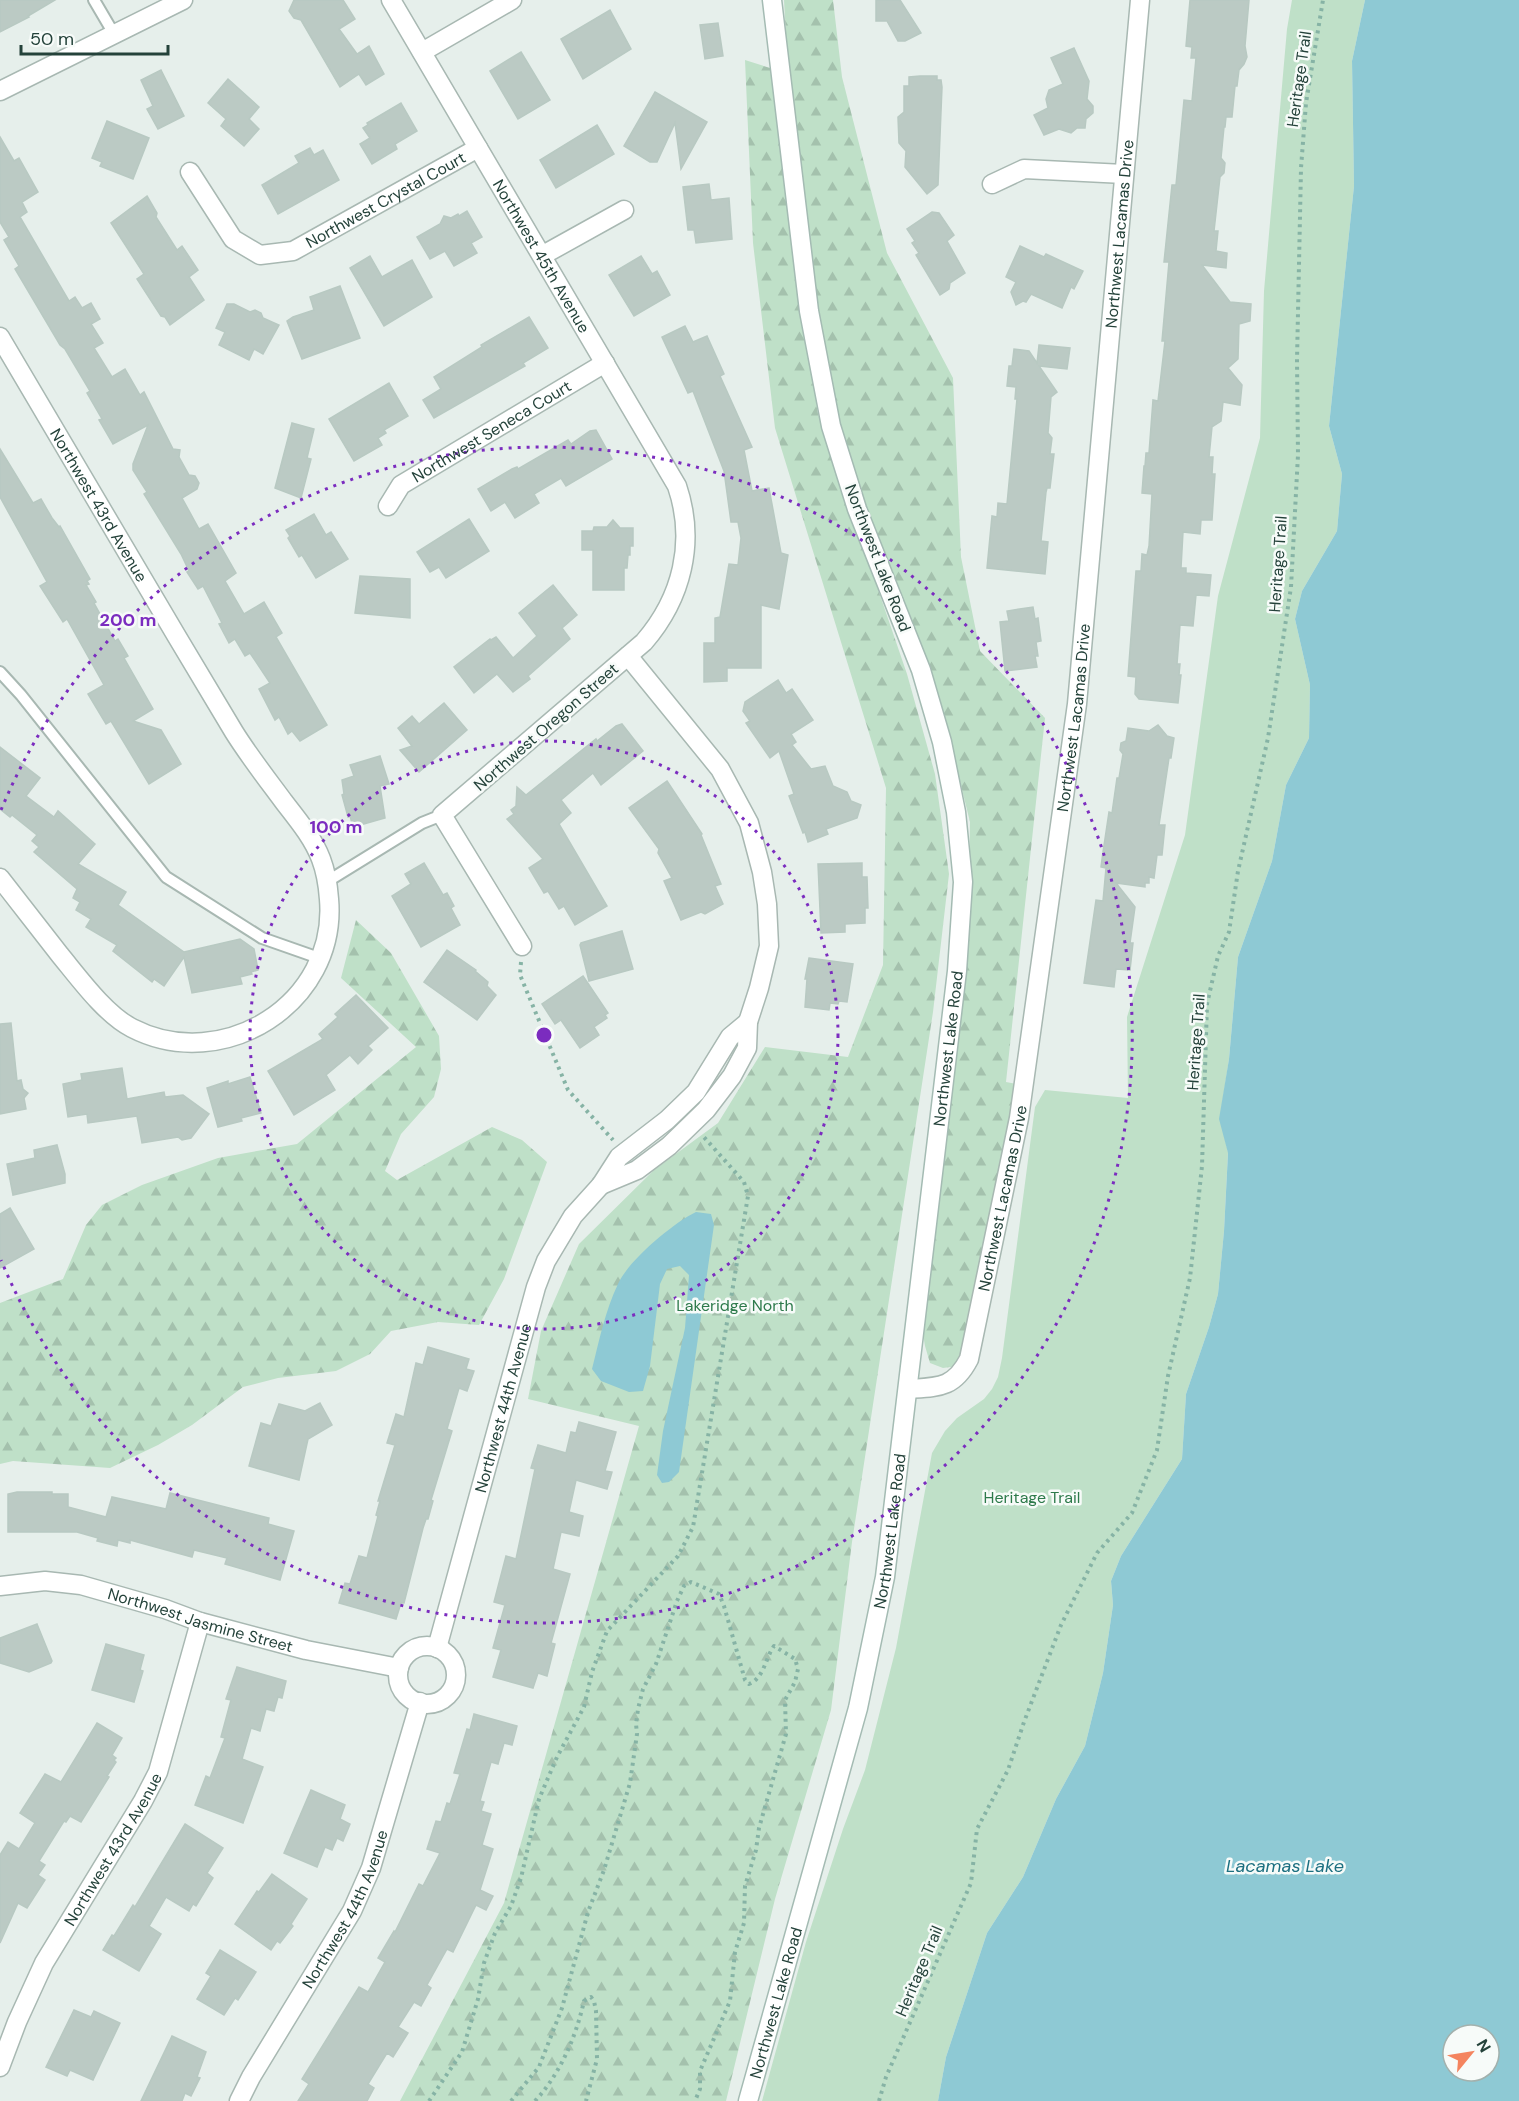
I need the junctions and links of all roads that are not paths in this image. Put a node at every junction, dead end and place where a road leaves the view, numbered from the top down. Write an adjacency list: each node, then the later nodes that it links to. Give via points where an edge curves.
1 (94, 0): 7 (lane)
2 (183, 0): 7 (street)
3 (391, 0): 8 (street, Northwest 45th Avenue)
4 (512, 0): 8 (street)
5 (772, 0): 29 (street, Northwest Lake Road, via 809,311 831,426 857,509 924,681 942,742 956,812 963,882 957,970)
6 (1140, 0): 12 (street, Northwest Lacamas Drive)
7 (114, 34): 9 (street)
8 (422, 52): 10 (street, Northwest 45th Avenue)
9 (0, 91)
10 (478, 147): 11 (street, Northwest Crystal Court, via 293,251 260,255 232,239); 15 (street, Northwest 45th Avenue)
11 (190, 172)
12 (1124, 174): 13 (street, via 1024,170); 29 (street, Northwest Lacamas Drive, via 1077,704 1019,1118 969,1359 951,1382)
13 (992, 184)
14 (624, 210): 15 (street)
15 (543, 255): 17 (street, Northwest 45th Avenue)
16 (0, 337): 24 (street, Northwest 43rd Avenue, via 239,739 308,833)
17 (605, 363): 18 (street, Northwest Seneca Court, via 401,485); 19 (street, Northwest 45th Avenue, via 677,486)
18 (388, 506)
19 (685, 514): 20 (street, Northwest Oregon Street, via 685,557 675,593 661,622)
20 (628, 656): 22 (street, Northwest Oregon Street); 27 (street, Northwest 44th Avenue, via 720,769 749,823 762,872 769,945)
21 (0, 672): 26 (lane, via 166,878 262,938)
22 (442, 815): 24 (lane, Northwest Oregon Street, via 422,823); 25 (street)
23 (0, 878): 26 (street, Northwest 43rd Avenue, via 94,998 129,1027 160,1040 190,1044 225,1040 255,1028 290,1003 314,972)
24 (328, 881): 26 (street, Northwest 43rd Avenue, via 327,938)
25 (522, 946)
26 (319, 958)
27 (748, 1022): 28 (street, Northwest 44th Avenue, via 730,1036 696,1092 619,1157); 28 (street, Northwest 44th Avenue, via 747,1048 706,1110 638,1170)
28 (601, 1185): 32 (street, Northwest 44th Avenue, via 573,1216 546,1261 536,1287)
29 (909, 1389): 37 (street, Northwest Lake Road, via 885,1576 858,1708)
30 (0, 1586): 31 (street, Northwest Jasmine Street, via 45,1581 81,1585)
31 (200, 1622): 33 (street, Northwest Jasmine Street, via 306,1650); 35 (street, Northwest 43rd Avenue, via 158,1772 44,1963)
32 (437, 1648): 33 (street, via 426,1646 412,1651); 34 (street, via 453,1662 454,1684 441,1700)
33 (399, 1668): 34 (street, via 402,1689)
34 (420, 1702): 36 (street, Northwest 44th Avenue, via 371,1868 352,1911)
35 (0, 2067)
36 (239, 2101)
37 (747, 2101)

